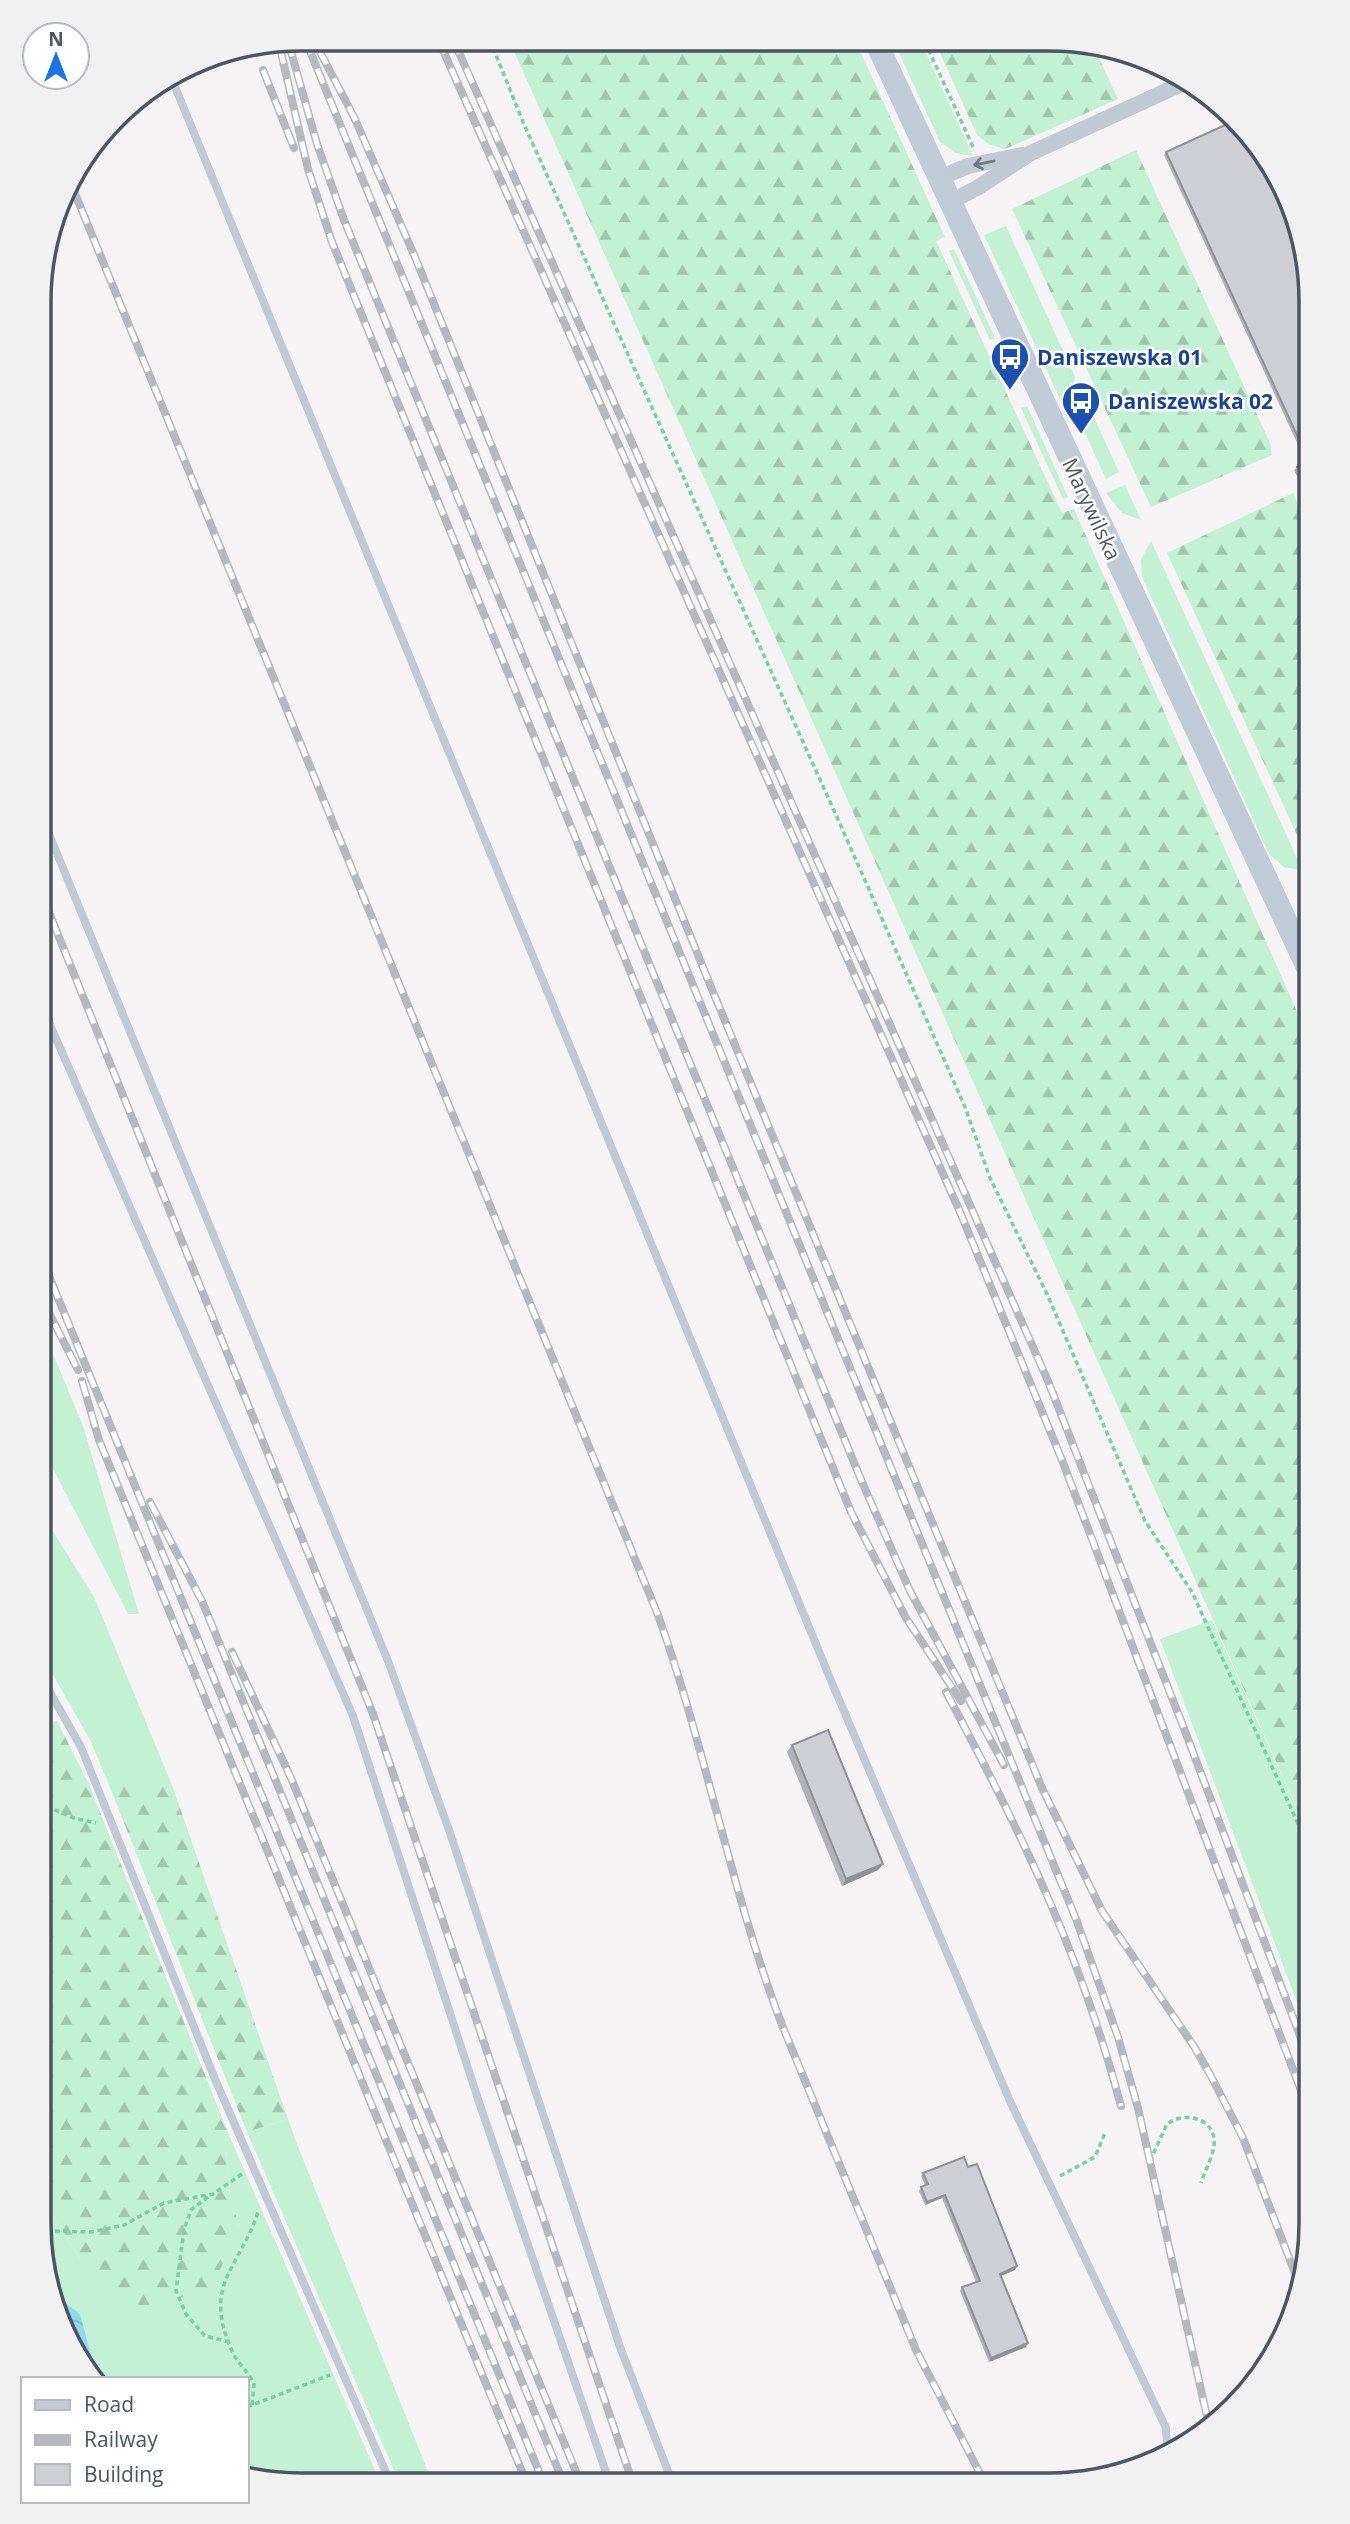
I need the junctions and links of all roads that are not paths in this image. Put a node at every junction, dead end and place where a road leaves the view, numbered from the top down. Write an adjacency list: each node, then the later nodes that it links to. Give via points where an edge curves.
1 (880, 51): 5 (main road, Marywilska)
2 (175, 85): 11 (lane, via 832,1683 1009,2099 1166,2428)
3 (1177, 86): 4 (street)
4 (1031, 153): 5 (street, one-way to 5, via 968,166); 6 (street)
5 (939, 178): 6 (main road, Marywilska)
6 (950, 202): 8 (main road, Marywilska)
7 (51, 839): 14 (lane, via 388,1661 449,1830 620,2347)
8 (1299, 949)
9 (51, 1027): 13 (lane, via 353,1716)
10 (51, 1694): 12 (lane, via 81,1747 252,2166)
11 (1167, 2444)
12 (386, 2473)
13 (606, 2473)
14 (669, 2473)

